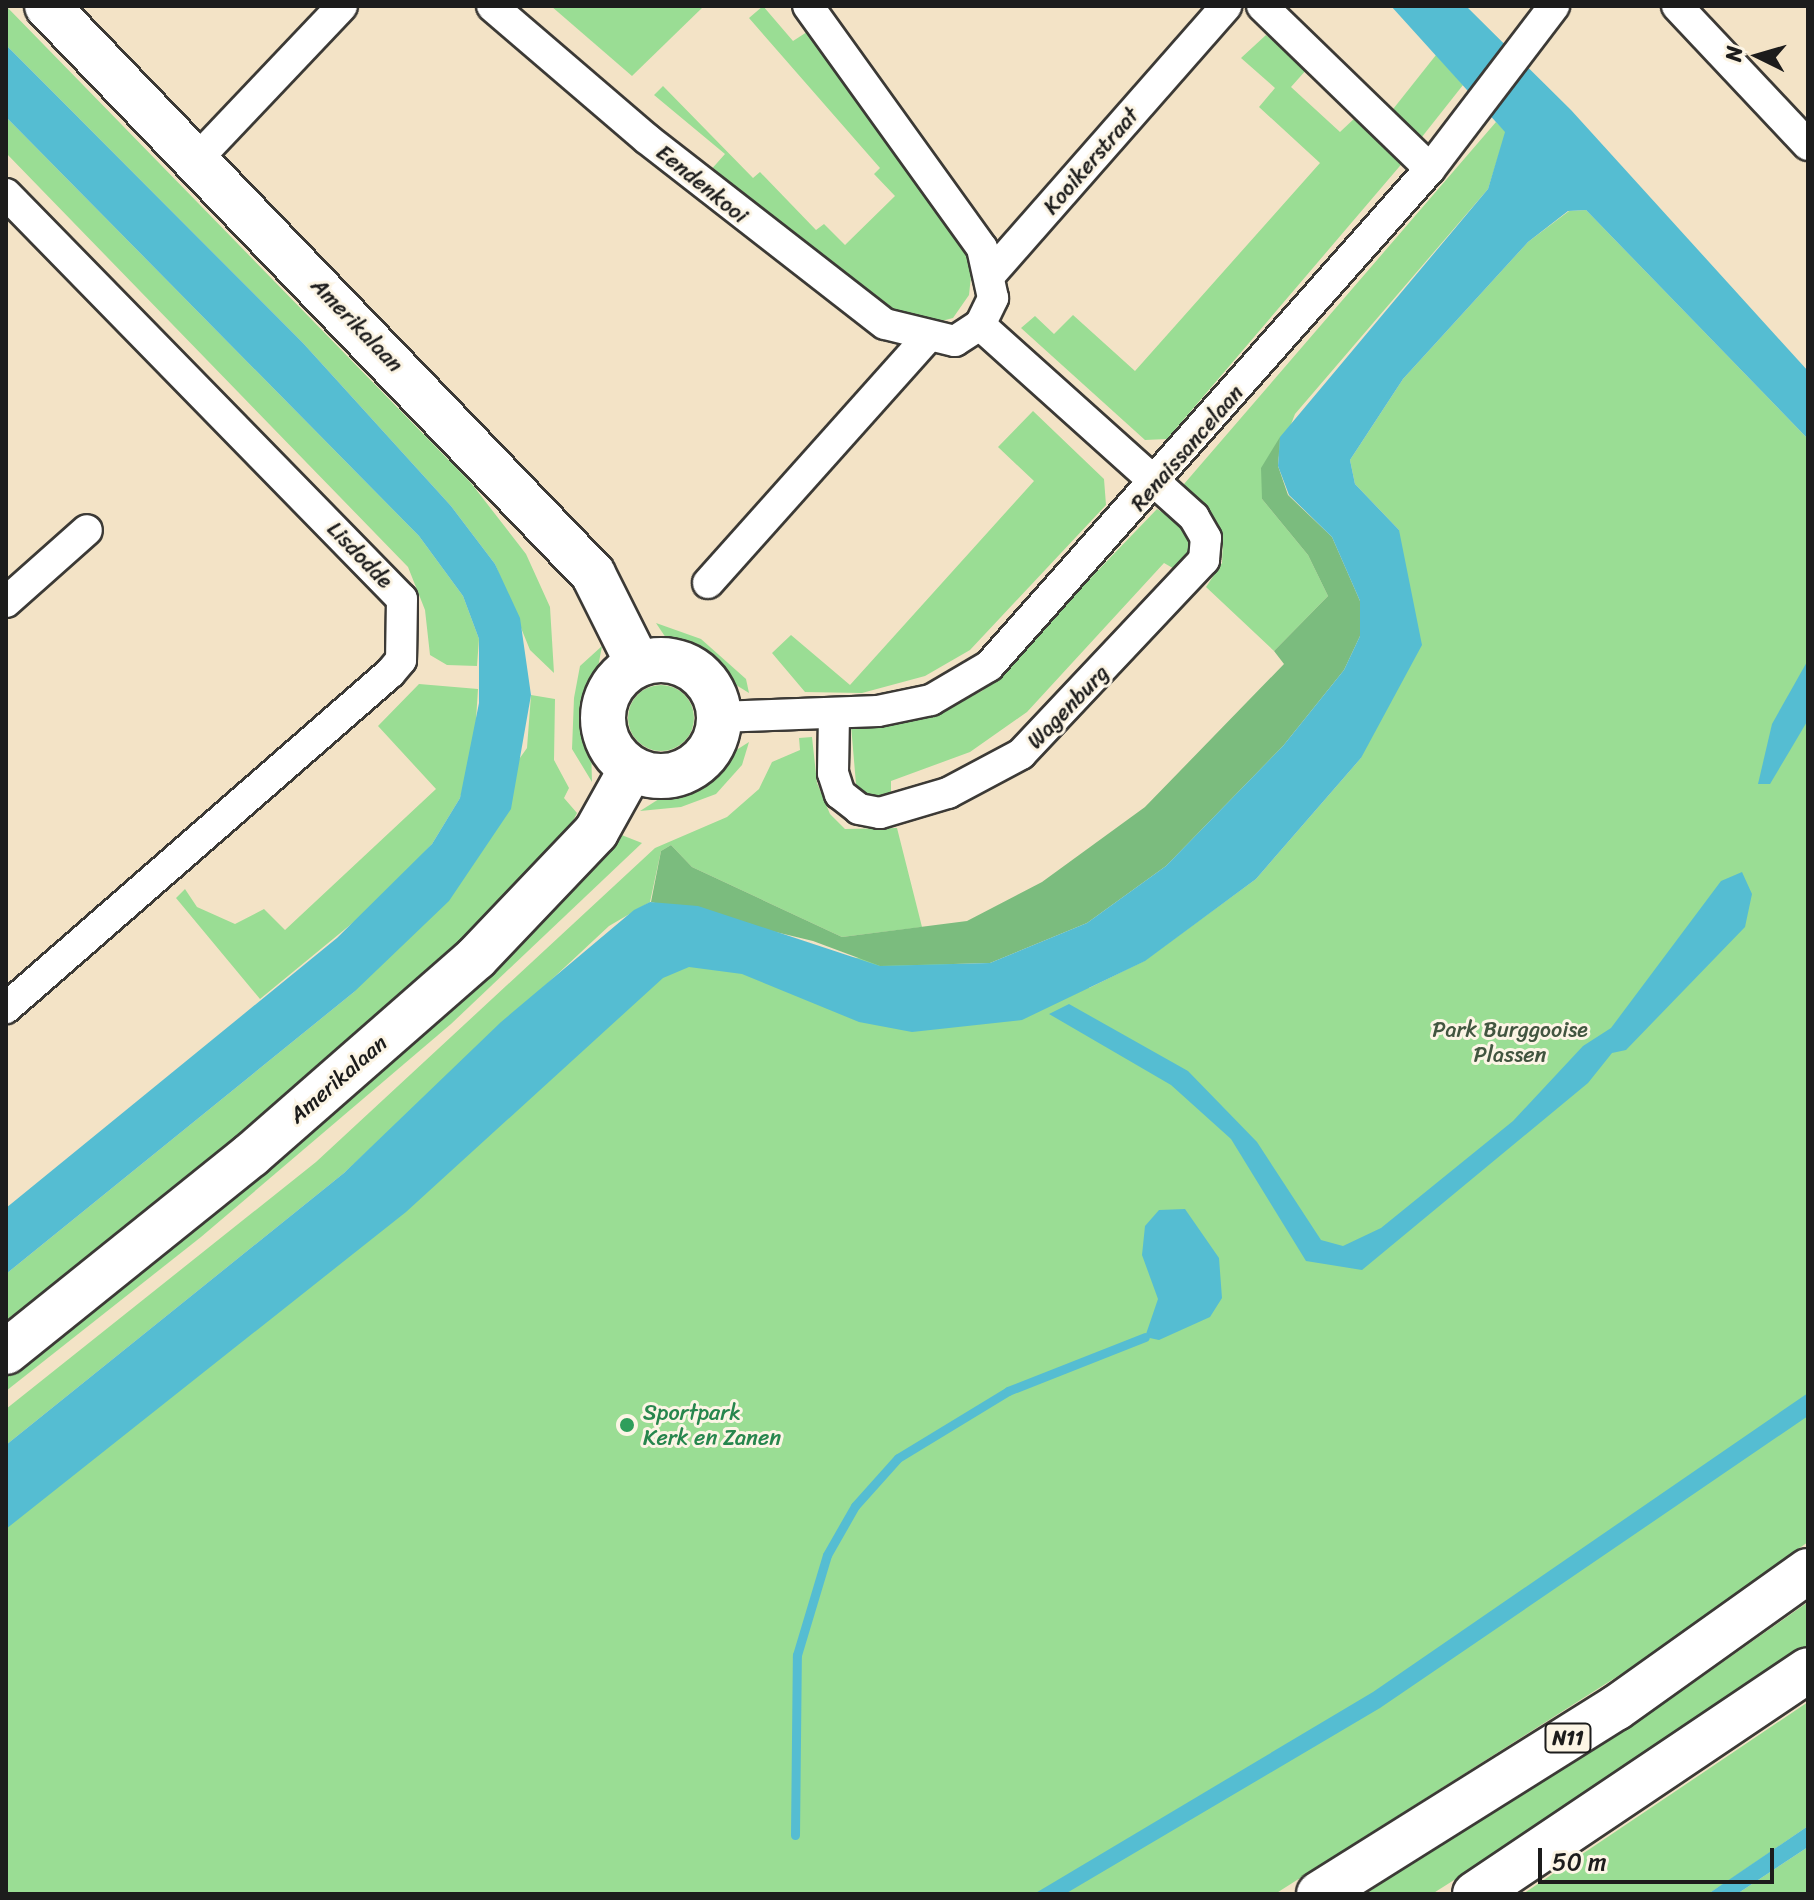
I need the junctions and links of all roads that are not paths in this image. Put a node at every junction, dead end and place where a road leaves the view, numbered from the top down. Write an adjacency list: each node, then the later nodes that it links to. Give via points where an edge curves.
1 (47, 6): 10 (main road, Amerikalaan)
2 (342, 6): 10 (street)
3 (492, 6): 15 (street, Eendenkooi, via 772,239 885,324)
4 (808, 6): 13 (street, via 912,142 982,248)
5 (1226, 6): 13 (street, Kooikerstraat)
6 (1262, 6): 11 (street)
7 (1677, 6): 9 (street)
8 (1546, 17): 11 (street, Renaissancelaan)
9 (1808, 145)
10 (198, 158): 20 (main road, Amerikalaan, via 593,574)
11 (1430, 169): 16 (street, Renaissancelaan)
12 (6, 194): 24 (street, Lisdodde, via 402,599 401,660 390,673)
13 (990, 275): 14 (street, via 993,298)
14 (980, 325): 15 (street, via 955,341); 16 (street)
15 (927, 338): 18 (street)
16 (1158, 482): 21 (street, Renaissancelaan, via 989,666 931,700); 21 (street, Wagenburg, via 1206,538 1204,560 1021,754 948,793 880,813 859,809 840,794 833,773)
17 (87, 530): 19 (street)
18 (708, 583)
19 (6, 602)
20 (638, 664): 22 (main road, via 666,659 693,669 712,689); 23 (main road, via 613,684 602,714 609,745)
21 (834, 715): 22 (street, Renaissancelaan)
22 (719, 717): 23 (main road, via 712,747 690,768 661,776)
23 (631, 769): 25 (main road, Amerikalaan, via 596,832 476,958 229,1174)
24 (12, 993)
25 (6, 1352)
26 (1808, 1571): 28 (main road, N11, via 1616,1708)
27 (1808, 1670): 29 (main road)
28 (1319, 1894)
29 (1475, 1894)

